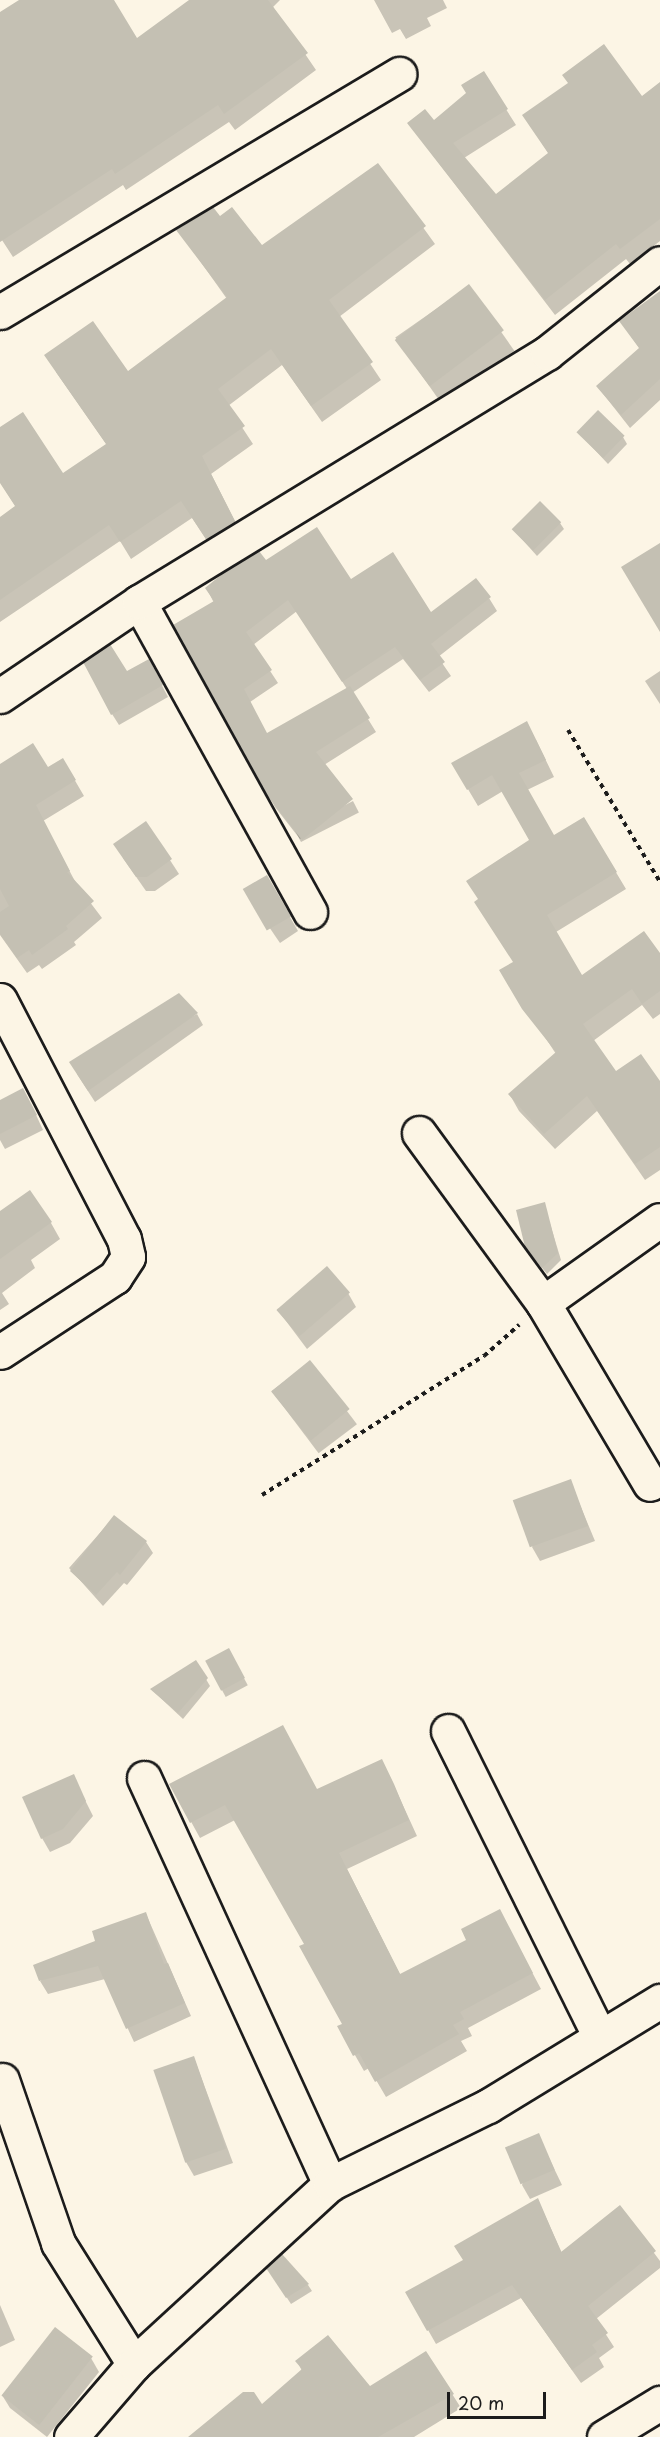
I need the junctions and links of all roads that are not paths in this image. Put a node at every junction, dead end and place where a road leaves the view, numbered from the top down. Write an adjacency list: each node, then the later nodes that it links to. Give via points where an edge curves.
1 (399, 74): 3 (street)
2 (660, 263): 4 (street, via 547,353)
3 (0, 312)
4 (139, 602): 5 (street); 6 (street)
5 (0, 696)
6 (310, 912)
7 (0, 1000): 11 (street, via 124,1239 128,1257 115,1277)
8 (418, 1133): 10 (street)
9 (660, 1220): 10 (street)
10 (543, 1303): 12 (street)
11 (0, 1352)
12 (650, 1484)
13 (448, 1731): 16 (street)
14 (144, 1778): 18 (street)
15 (660, 2001): 16 (street)
16 (599, 2035): 18 (street, via 488,2106)
17 (2, 2080): 19 (street, via 58,2243)
18 (330, 2184): 19 (street)
19 (134, 2364): 21 (street)
20 (660, 2403): 22 (street)
21 (71, 2437)
22 (604, 2437)

